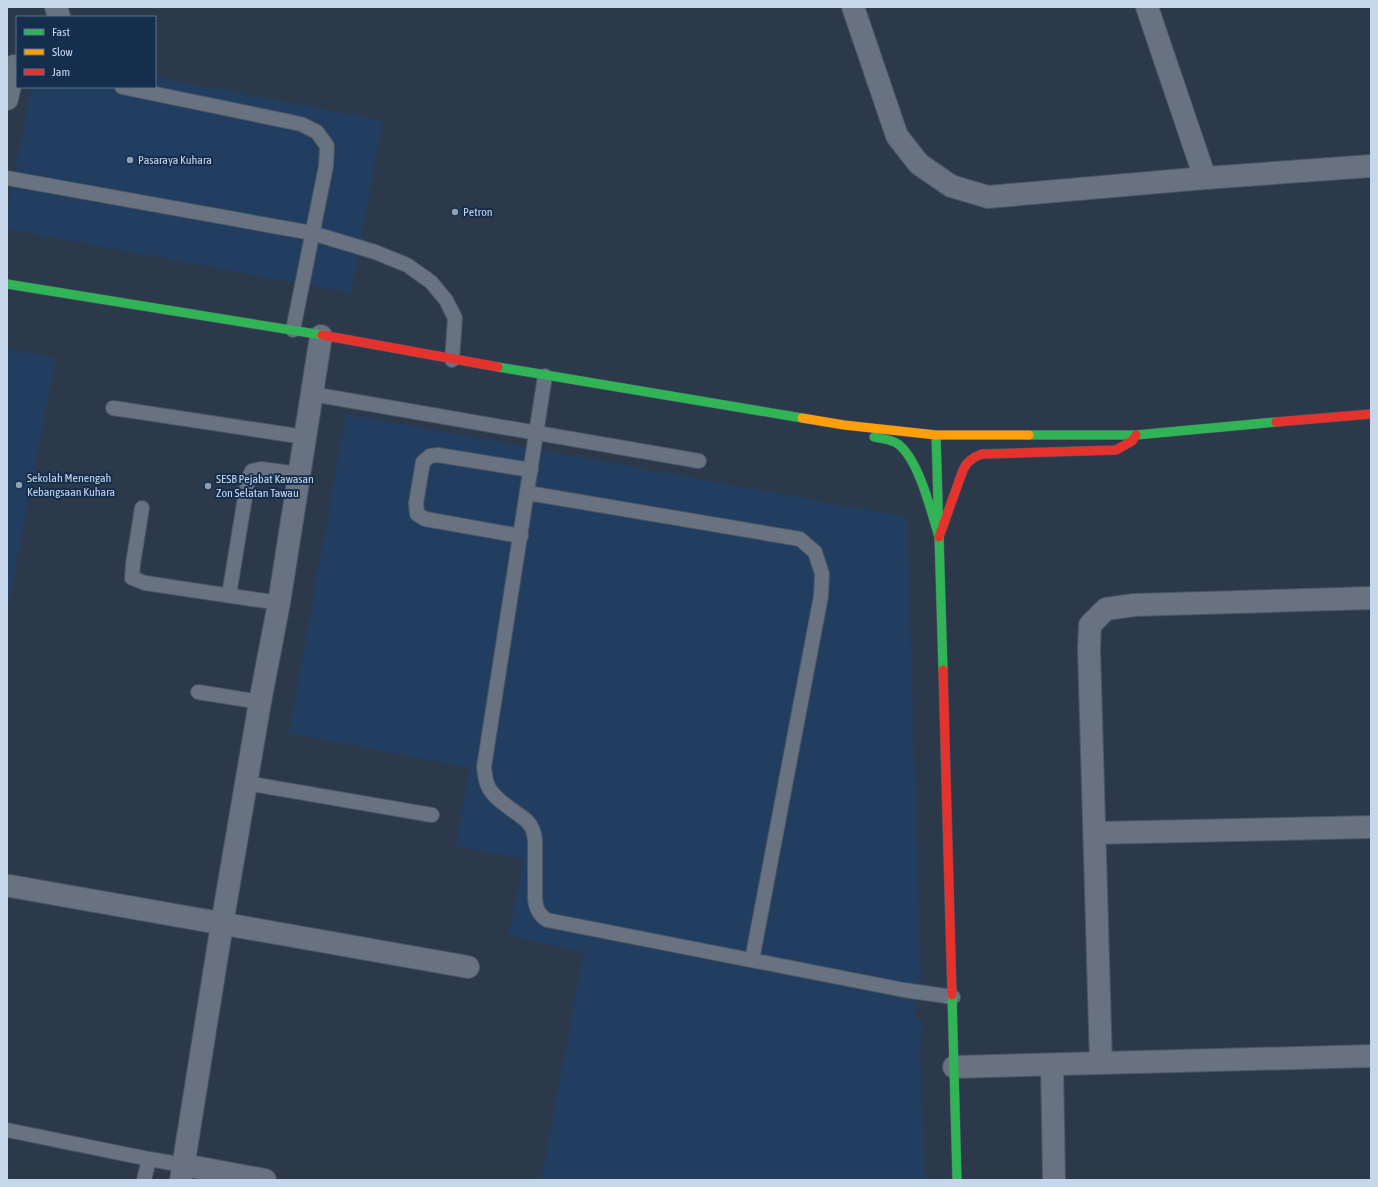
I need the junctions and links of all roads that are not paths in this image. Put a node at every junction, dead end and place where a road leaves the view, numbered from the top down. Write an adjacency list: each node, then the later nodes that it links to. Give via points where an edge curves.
1 (853, 7): 8 (street, via 897,136 919,164 951,186 988,197)
2 (1147, 7): 8 (street)
3 (13, 66): 5 (street)
4 (127, 88): 9 (lane, via 301,124 317,132 327,146 326,166)
5 (7, 99)
6 (1371, 166): 8 (street)
7 (7, 178): 9 (lane)
8 (1205, 178)
9 (312, 233): 11 (lane); 13 (lane, via 375,252 407,265 432,282 446,300 455,318)
10 (7, 284): 11 (main road)
11 (293, 330): 12 (main road)
12 (321, 336): 13 (main road); 15 (street)
13 (452, 360): 14 (main road)
14 (546, 376): 18 (main road); 19 (lane)
15 (312, 394): 19 (lane); 22 (street)
16 (113, 408): 22 (lane)
17 (1371, 414): 20 (main road)
18 (844, 425): 21 (main road); 29 (main road, via 858,435 891,440 908,453 916,468)
19 (536, 433): 23 (lane); 24 (lane)
20 (1136, 434): 21 (main road); 29 (main road, via 1132,441 1116,450 982,454 972,457 960,474)
21 (936, 435): 29 (main road)
22 (304, 438): 25 (street)
23 (699, 461)
24 (531, 470): 26 (lane); 28 (lane, via 438,454 430,456 423,462 416,503 417,514 425,519)
25 (299, 474): 30 (lane, via 261,469 252,471 248,479); 32 (street)
26 (528, 493): 28 (lane); 41 (lane, via 800,540 815,552 822,574 821,596)
27 (142, 508): 30 (lane, via 132,578 144,583)
28 (521, 536): 41 (lane, via 484,767 487,785 492,793 526,820 534,832 535,899 538,912 547,920)
29 (939, 537): 43 (main road)
30 (229, 595): 32 (lane)
31 (1371, 598): 38 (street, via 1134,605 1106,609 1090,625)
32 (279, 602): 34 (street)
33 (198, 692): 34 (lane)
34 (260, 702): 35 (street)
35 (246, 782): 36 (lane); 40 (street)
36 (432, 815)
37 (1371, 827): 38 (street)
38 (1095, 833): 45 (street)
39 (10, 886): 40 (street)
40 (222, 924): 42 (street); 50 (street)
41 (752, 960): 43 (lane)
42 (468, 967)
43 (953, 997): 47 (main road)
44 (1371, 1056): 45 (street)
45 (1101, 1063): 46 (street)
46 (1052, 1065): 47 (street); 54 (street)
47 (954, 1067): 53 (main road)
48 (7, 1130): 49 (lane)
49 (149, 1159): 50 (lane); 51 (lane)
50 (183, 1173): 52 (street)
51 (144, 1180)
52 (265, 1180)
53 (957, 1180)
54 (1054, 1180)

